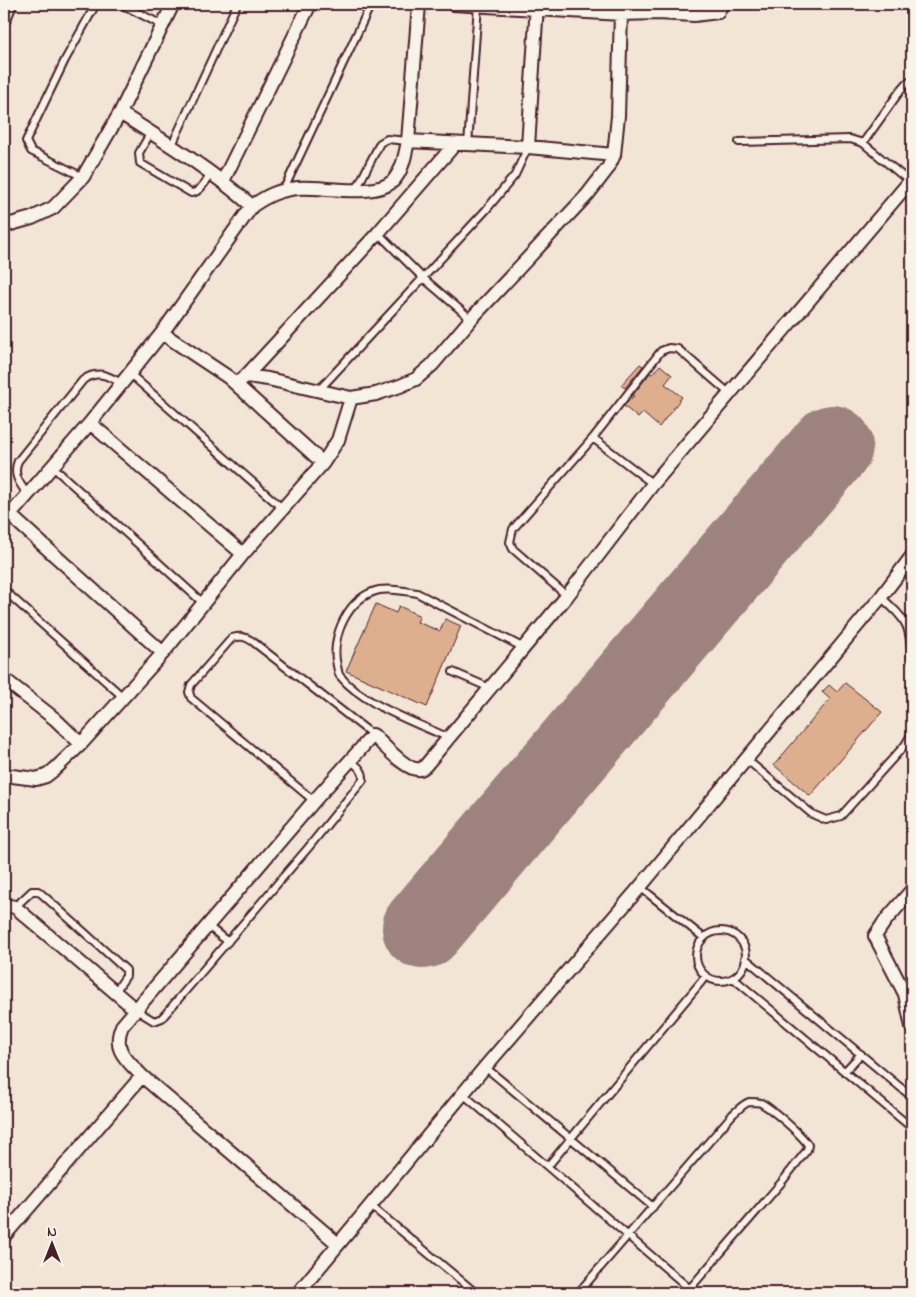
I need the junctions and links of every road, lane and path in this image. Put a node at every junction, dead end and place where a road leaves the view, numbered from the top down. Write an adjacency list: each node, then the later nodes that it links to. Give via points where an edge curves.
1 (10, 4): 16 (street)
2 (96, 4): 29 (lane, via 64,60 26,141 31,151)
3 (121, 4): 17 (lane)
4 (173, 4): 17 (street)
5 (237, 4): 25 (lane)
6 (310, 4): 30 (street)
7 (370, 4): 32 (lane)
8 (419, 4): 21 (street)
9 (453, 4): 11 (street)
10 (722, 4): 14 (street, via 714,14 694,15)
11 (478, 5): 12 (street); 26 (lane)
12 (537, 7): 13 (street); 27 (street)
13 (596, 8): 15 (street)
14 (658, 8): 15 (street)
15 (621, 14): 28 (street)
16 (4, 19)
17 (162, 25): 19 (street)
18 (912, 81): 23 (lane, via 900,91)
19 (120, 113): 20 (street); 29 (street)
20 (151, 132): 25 (street); 30 (lane, via 138,153 140,163 191,193)
21 (408, 141): 24 (street); 33 (lane, via 388,139 380,143); 33 (street, via 401,169 392,182 374,189)
22 (739, 142): 23 (lane, via 850,139)
23 (863, 143): 31 (lane)
24 (455, 144): 26 (street); 36 (street)
25 (172, 145): 30 (street)
26 (468, 145): 27 (street)
27 (528, 147): 28 (street); 37 (lane, via 507,185)
28 (614, 155): 38 (street, via 588,194)
29 (83, 177): 35 (street, via 54,208)
30 (217, 177): 34 (street)
31 (911, 180): 43 (street)
32 (284, 190): 33 (street); 34 (street)
33 (356, 190)
34 (252, 206): 39 (street)
35 (4, 226)
36 (378, 233): 37 (lane); 41 (street)
37 (422, 277): 38 (lane); 42 (lane)
38 (471, 319): 44 (street, via 432,365 416,378 376,394)
39 (162, 333): 40 (street); 41 (street)
40 (125, 378): 45 (street); 50 (lane, via 105,374 82,380 18,461 17,480); 51 (lane)
41 (241, 380): 42 (street); 47 (street)
42 (319, 390): 44 (street)
43 (730, 394): 46 (lane, via 678,349 669,348 661,351); 49 (street)
44 (351, 398): 47 (street, via 338,440)
45 (90, 423): 48 (street); 53 (street)
46 (593, 438): 49 (lane); 56 (lane, via 511,535 513,549)
47 (323, 463): 51 (street)
48 (53, 467): 50 (street); 58 (lane)
49 (653, 484): 56 (street)
50 (28, 495): 52 (street)
51 (282, 508): 53 (street)
52 (7, 519): 61 (street)
53 (243, 554): 58 (street)
54 (912, 558): 57 (street)
55 (4, 590): 66 (lane)
56 (567, 596): 59 (street)
57 (881, 597): 60 (lane, via 903,618); 71 (street)
58 (202, 604): 61 (street)
59 (524, 648): 65 (street); 69 (lane, via 417,593 379,590 354,606 340,626 336,639 334,651 339,675 360,694)
60 (912, 649): 62 (lane)
61 (163, 653): 66 (street)
62 (912, 660)
63 (453, 672): 65 (lane)
64 (4, 679): 70 (street)
65 (490, 688): 69 (street)
66 (122, 697): 70 (street)
67 (373, 734): 69 (street, via 412,769 426,765); 72 (street); 74 (lane, via 252,641 239,636 232,638 191,685 191,698)
68 (912, 734): 71 (lane, via 840,816 826,820 812,814)
69 (449, 738)
70 (81, 744): 73 (street, via 46,776 36,779)
71 (746, 759): 75 (street)
72 (350, 760): 74 (street); 80 (lane, via 361,769 363,780)
73 (4, 775)
74 (314, 800): 78 (street)
75 (640, 886): 79 (lane); 88 (street)
76 (912, 890): 86 (street, via 875,936 904,994)
77 (10, 906): 84 (street); 84 (lane, via 32,891 44,896 126,970 126,976)
78 (208, 926): 80 (lane); 85 (street)
79 (704, 938): 81 (lane, via 714,932 732,934 744,947); 82 (lane, via 696,950 696,957 700,970)
80 (228, 942): 85 (lane, via 162,1018 154,1021)
81 (745, 958): 83 (lane, via 739,973); 87 (lane)
82 (706, 976): 83 (lane, via 714,980); 94 (lane)
83 (733, 978): 89 (lane)
84 (115, 992): 85 (street)
85 (136, 1010): 90 (street, via 122,1026 119,1048)
86 (912, 1021)
87 (861, 1054): 89 (lane); 92 (lane)
88 (486, 1067): 91 (street); 94 (lane)
89 (846, 1071): 93 (lane)
90 (142, 1076): 98 (street); 100 (street)
91 (463, 1094): 95 (lane); 96 (street)
92 (912, 1097)
93 (912, 1128)
94 (572, 1139): 95 (lane); 97 (lane)
95 (548, 1166): 99 (lane)
96 (371, 1206): 100 (street); 103 (lane)
97 (653, 1206): 99 (lane); 101 (lane, via 744,1104 760,1103 808,1145 781,1183)
98 (4, 1236)
99 (628, 1236): 101 (lane); 104 (lane)
100 (338, 1244): 102 (street)
101 (688, 1291)
102 (298, 1293)
103 (476, 1293)
104 (578, 1293)

